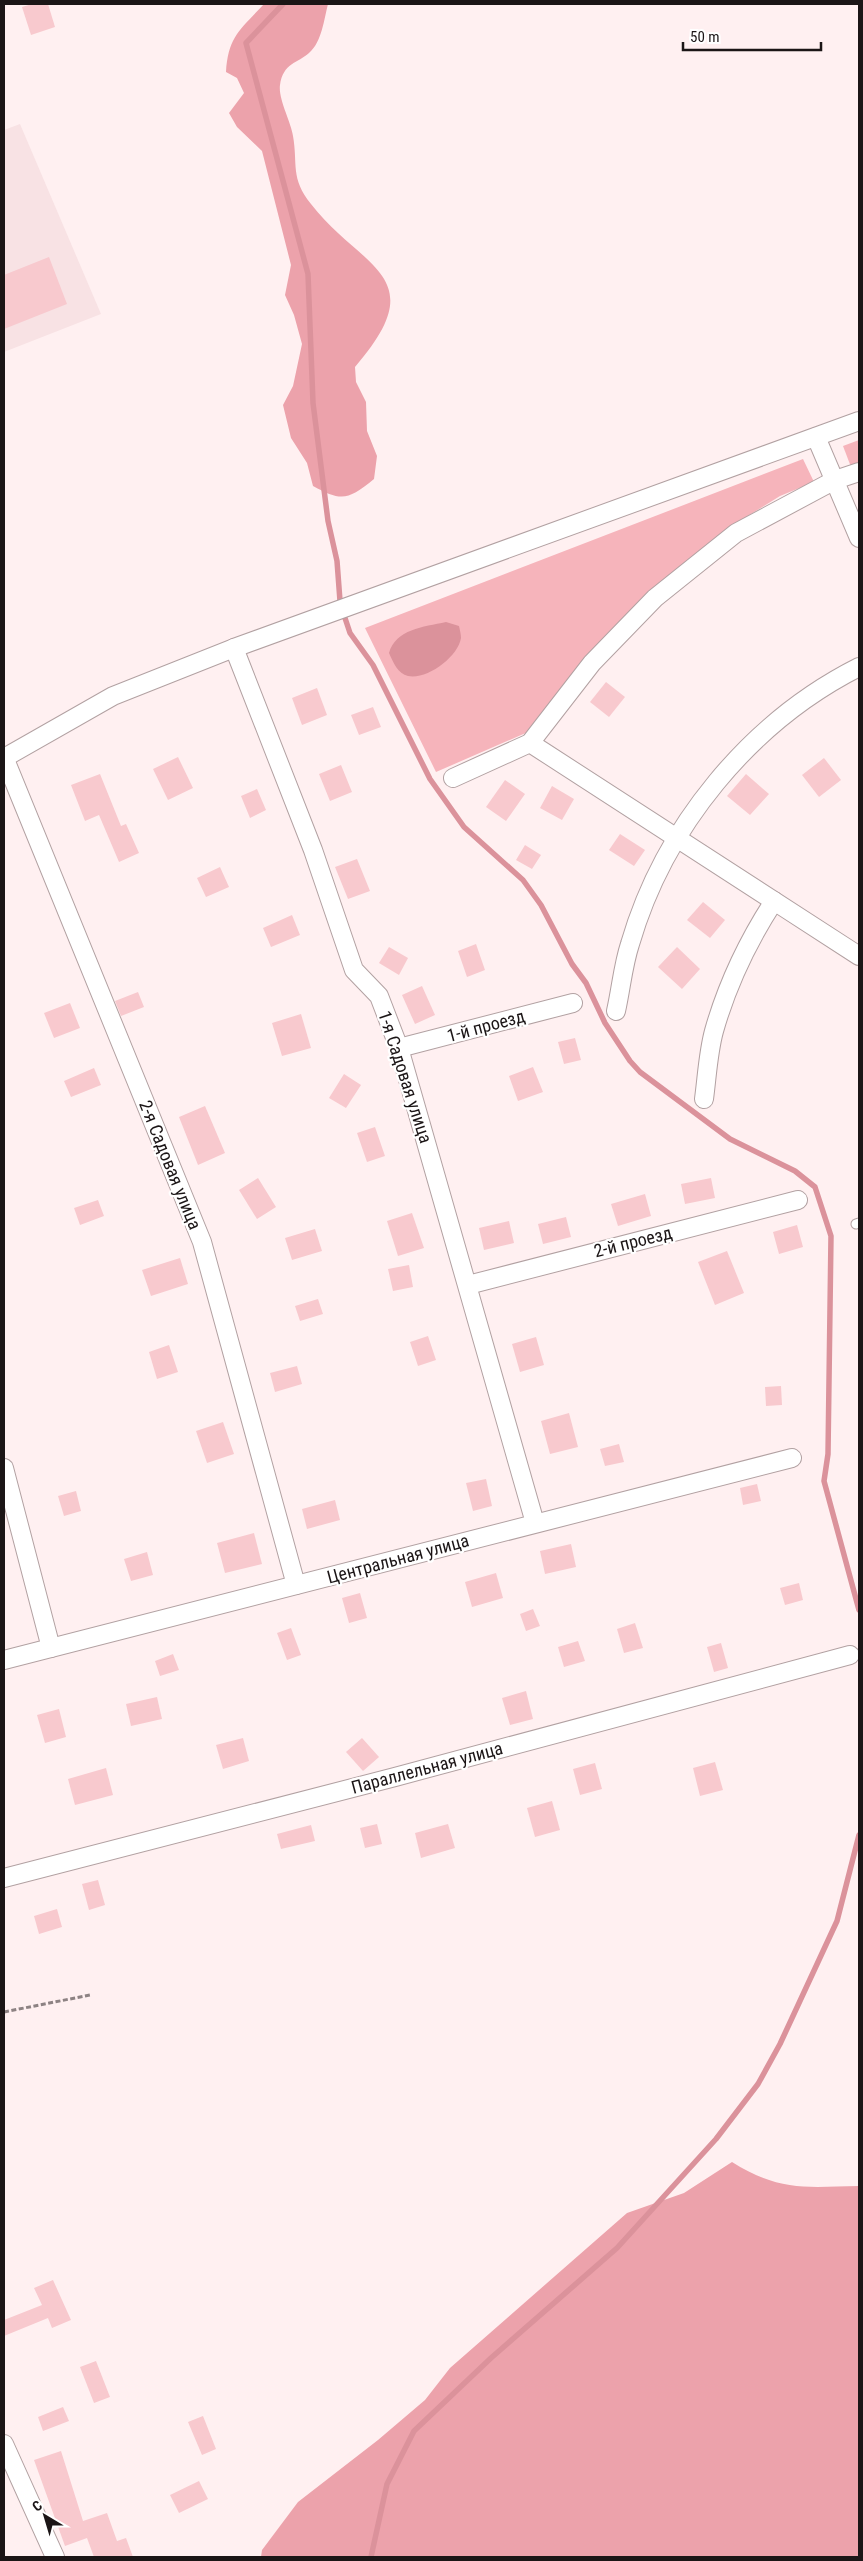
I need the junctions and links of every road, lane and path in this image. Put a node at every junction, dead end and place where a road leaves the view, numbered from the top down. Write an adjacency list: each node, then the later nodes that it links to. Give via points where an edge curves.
1 (859, 421): 2 (street)
2 (816, 437): 4 (street); 6 (street)
3 (859, 472): 4 (street)
4 (835, 480): 5 (street); 8 (street, via 736,533 655,598 592,663)
5 (859, 538)
6 (234, 648): 9 (street, via 113,696); 16 (street, 1-я Садовая улица, via 314,850 354,970 379,996)
7 (859, 667): 11 (street, via 840,676 772,725 720,776)
8 (530, 743): 10 (street); 11 (street)
9 (4, 758): 23 (street, 2-я Садовая улица, via 202,1242)
10 (453, 778)
11 (677, 837): 12 (street); 15 (street, via 650,891 630,944)
12 (774, 901): 13 (street); 17 (street, via 755,930 737,968 714,1031)
13 (859, 956)
14 (573, 1003): 16 (street, 1-й проезд)
15 (616, 1011)
16 (398, 1048): 19 (street, 1-я Садовая улица)
17 (704, 1100)
18 (798, 1200): 19 (street, 2-й проезд)
19 (468, 1285): 22 (street, 1-я Садовая улица)
20 (792, 1458): 22 (street, Центральная улица)
21 (4, 1468): 24 (street)
22 (534, 1523): 23 (street, Центральная улица)
23 (296, 1585): 24 (street, Центральная улица)
24 (51, 1648): 26 (street, Центральная улица)
25 (850, 1655): 27 (street, Параллельная улица, via 405,1775)
26 (4, 1660)
27 (4, 1878)
28 (90, 1994): 29 (path)
29 (4, 2012)
30 (4, 2444): 31 (street)
31 (55, 2557)

